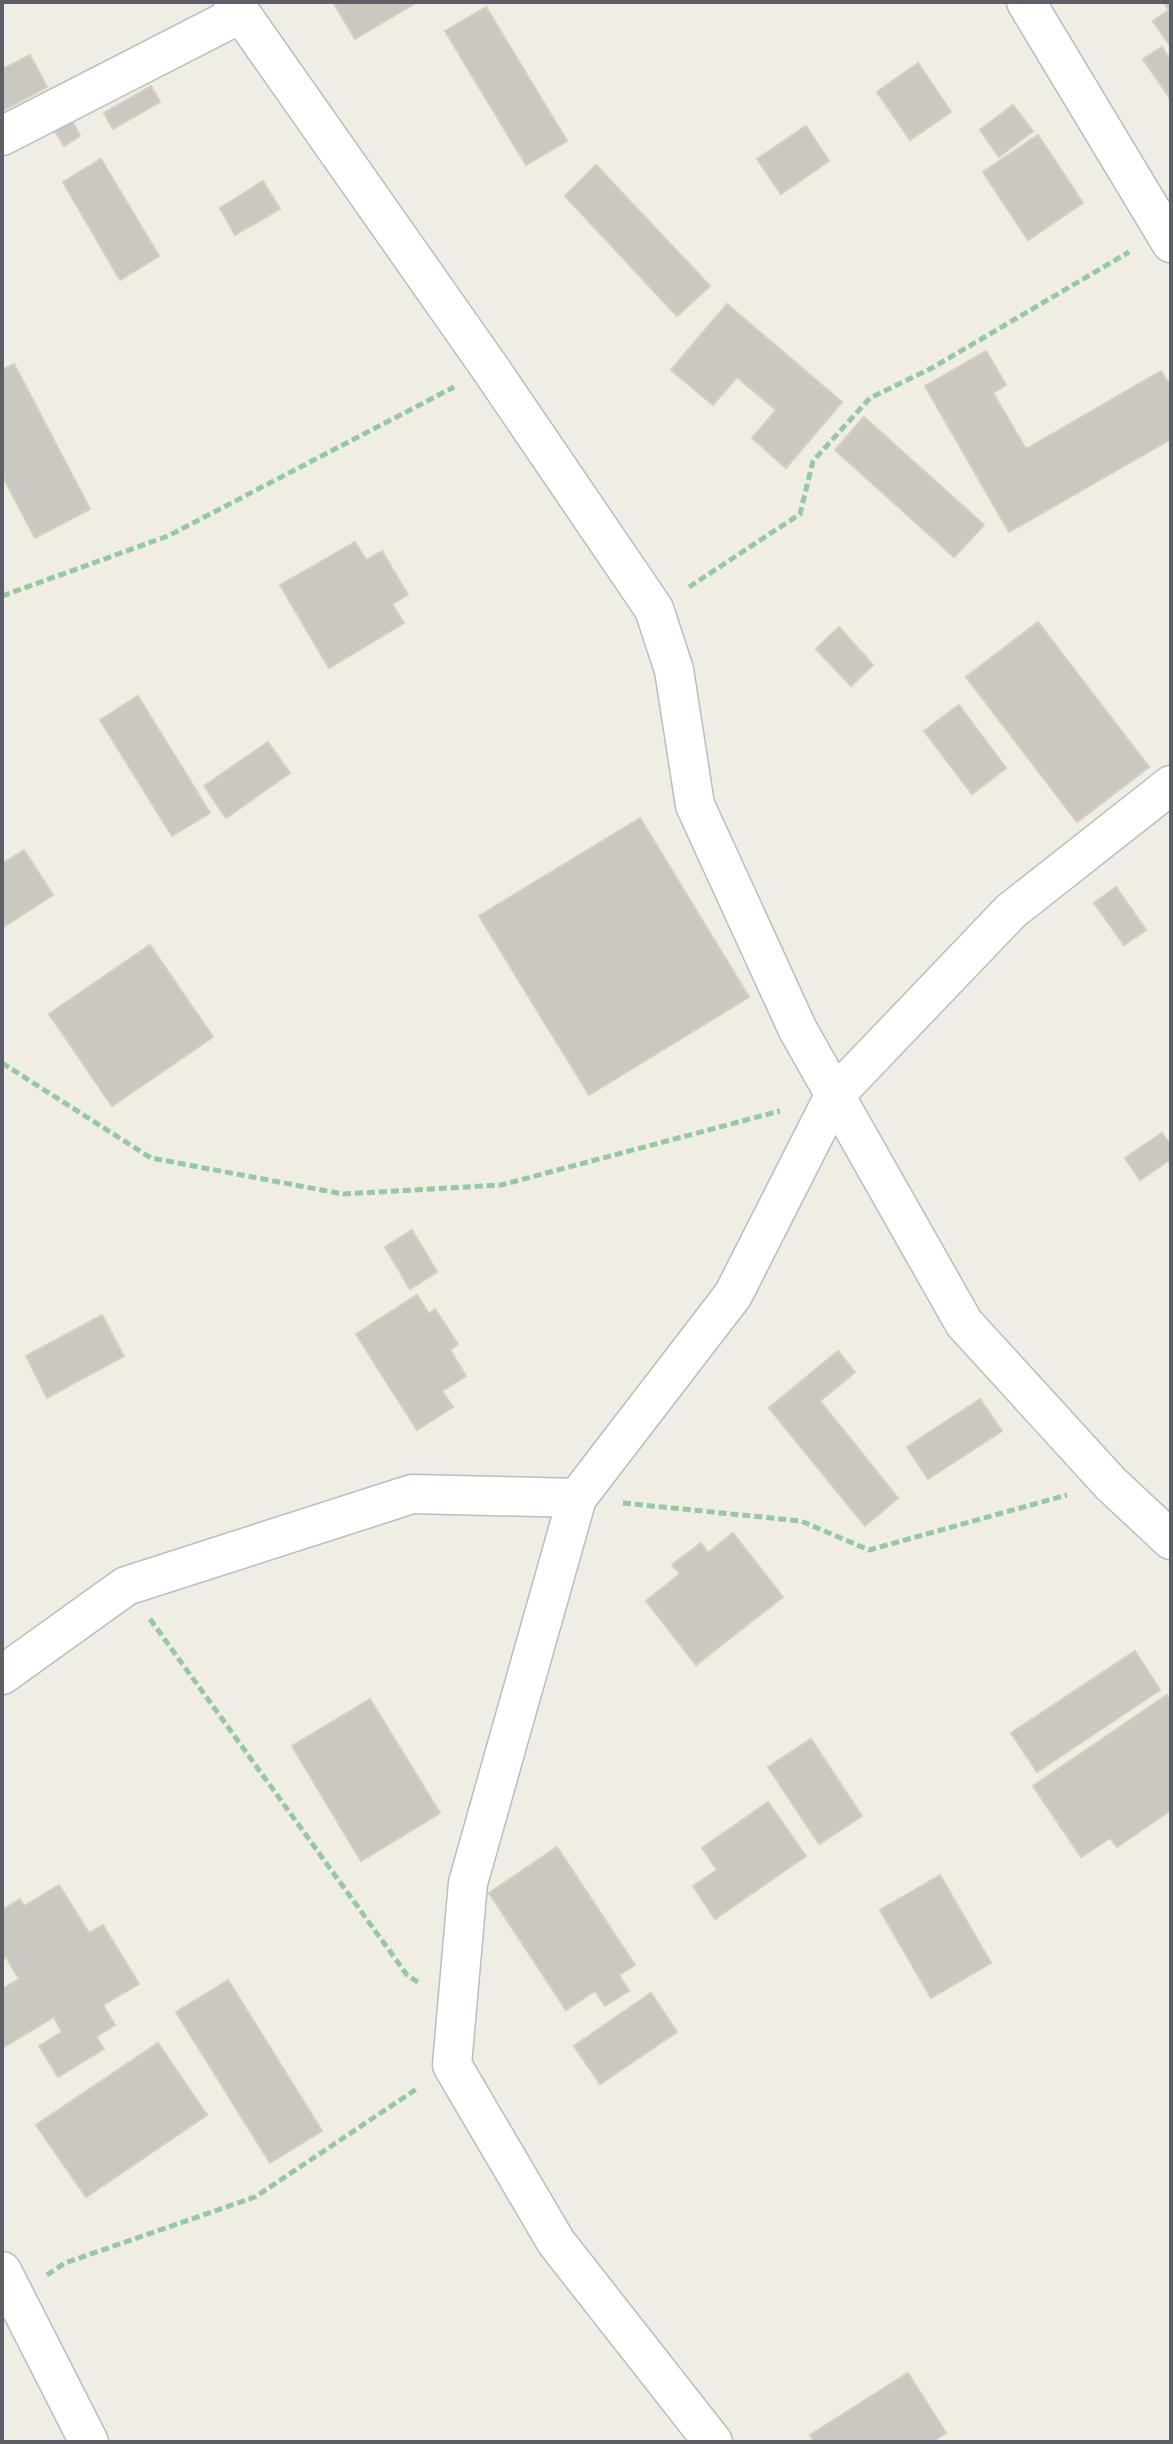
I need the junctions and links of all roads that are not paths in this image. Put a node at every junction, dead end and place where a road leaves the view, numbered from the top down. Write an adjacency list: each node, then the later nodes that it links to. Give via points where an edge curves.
1 (1026, 2): 4 (street)
2 (236, 8): 3 (street); 6 (street, via 654,609 674,670 695,805 798,1030)
3 (2, 136)
4 (1168, 237)
5 (1171, 785): 6 (street, via 1011,911)
6 (834, 1096): 7 (street, via 733,1295); 8 (street, via 964,1323 1111,1484)
7 (577, 1498): 9 (street, via 412,1494 126,1586); 12 (street, via 468,1883 452,2065 556,2242)
8 (1171, 1540)
9 (2, 1675)
10 (9, 2282): 11 (street)
11 (89, 2442)
12 (713, 2442)

